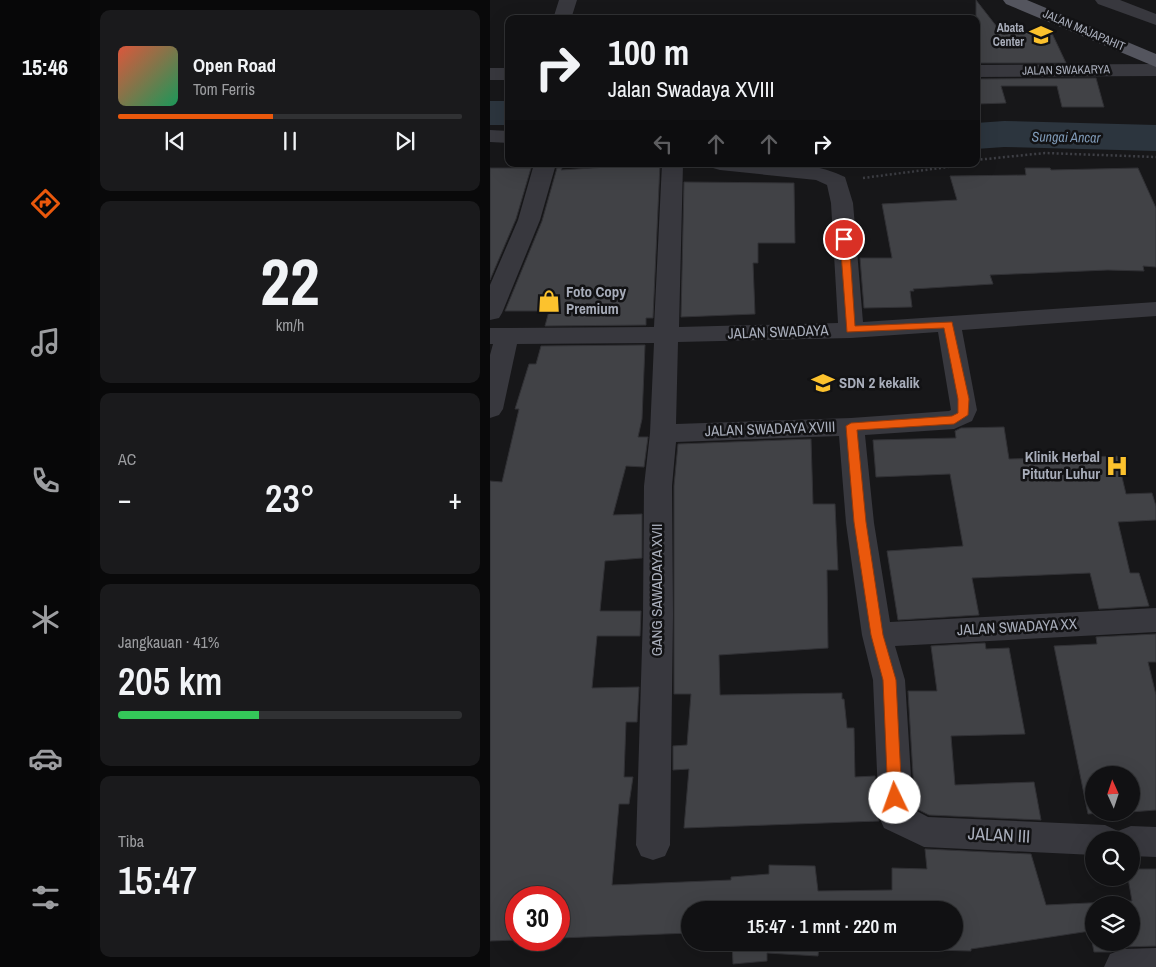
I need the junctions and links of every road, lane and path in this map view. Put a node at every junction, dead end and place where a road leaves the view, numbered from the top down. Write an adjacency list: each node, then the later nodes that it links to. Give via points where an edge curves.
1 (568, 0): 5 (street)
2 (1012, 0): 8 (main road, JALAN MAJAPAHIT)
3 (1049, 0): 7 (main road, JALAN MAJAPAHIT)
4 (1104, 0): 6 (street)
5 (563, 15)
6 (1156, 20)
7 (1156, 42)
8 (1156, 61)
9 (1156, 70): 10 (street, JALAN SWAKARYA)
10 (980, 71)
11 (490, 74): 12 (street)
12 (505, 74)
13 (490, 136): 14 (street)
14 (505, 137)
15 (1156, 156): 16 (path, via 1045,152)
16 (980, 160)
17 (544, 167): 23 (street, via 529,220)
18 (672, 167): 27 (street, GANG SAWADAYA XVII)
19 (750, 167): 21 (street, via 820,174)
20 (957, 167): 21 (path)
21 (840, 192): 25 (street)
22 (1156, 309): 24 (street, JALAN SWADAYA)
23 (490, 313)
24 (949, 324): 25 (street, JALAN SWADAYA); 29 (street, JALAN SWADAYA XVIII, via 963,415 954,420)
25 (851, 330): 27 (street, JALAN SWADAYA)
26 (499, 335): 27 (street, JALAN SWADAYA); 28 (street)
27 (665, 335): 30 (street, GANG SAWADAYA XVII)
28 (490, 410)
29 (851, 426): 30 (street, JALAN SWADAYA XVIII); 32 (street, via 860,522)
30 (663, 433): 36 (street, GANG SAWADAYA XVII, via 658,486)
31 (1156, 620): 32 (street, JALAN SWADAYA XX)
32 (877, 635): 33 (street, JALAN III, via 890,680 896,817 924,832)
33 (1085, 839)
34 (1140, 841): 35 (street)
35 (1156, 842)
36 (653, 845)
37 (1156, 966): 38 (street)
38 (1123, 967)

